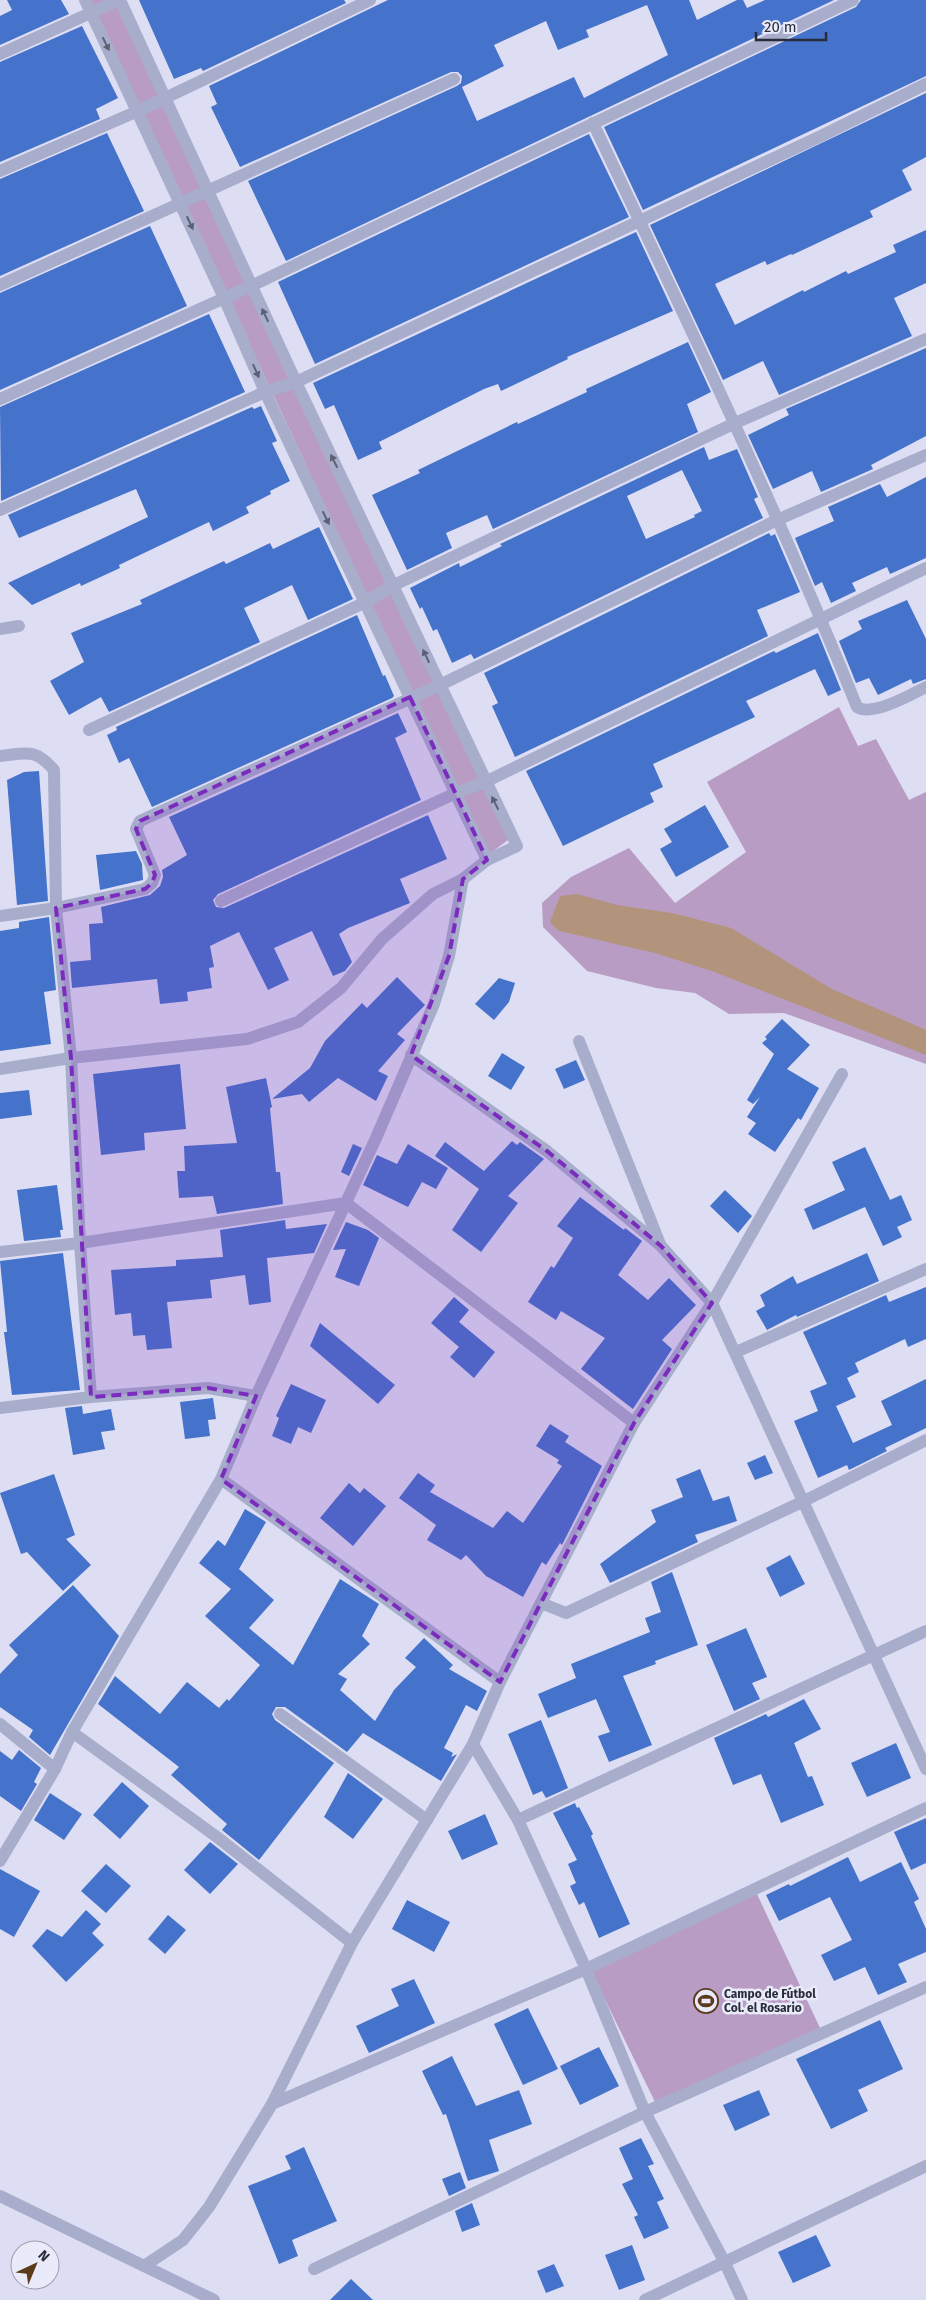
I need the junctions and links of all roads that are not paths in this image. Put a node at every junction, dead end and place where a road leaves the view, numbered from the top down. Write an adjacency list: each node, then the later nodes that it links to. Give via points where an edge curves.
1 (85, 0): 5 (street)
2 (120, 0): 5 (street); 9 (street)
3 (370, 0): 9 (street)
4 (853, 0): 11 (street)
5 (91, 14): 6 (street); 10 (street, one-way to 10)
6 (0, 54)
7 (454, 80): 13 (street)
8 (926, 84): 15 (street)
9 (165, 98): 10 (street); 13 (street)
10 (138, 111): 12 (street); 14 (street)
11 (592, 123): 15 (street); 17 (street)
12 (0, 171)
13 (208, 190): 14 (street); 17 (street)
14 (180, 202): 16 (street); 18 (street, one-way to 18)
15 (639, 220): 20 (street); 23 (street)
16 (0, 285)
17 (252, 286): 18 (street); 20 (street, one-way to 17)
18 (224, 298): 21 (street, one-way to 21); 22 (street)
19 (926, 339): 23 (street)
20 (296, 382): 21 (street); 28 (street, one-way to 20)
21 (266, 392): 25 (street); 29 (street, one-way to 29)
22 (0, 399)
23 (733, 424): 26 (street); 28 (street)
24 (926, 455): 26 (street)
25 (0, 510)
26 (777, 520): 30 (street); 33 (street)
27 (926, 568): 30 (street)
28 (394, 585): 29 (street); 33 (street, one-way to 28)
29 (366, 602): 35 (street); 36 (street)
30 (821, 618): 34 (street, via 856,707 869,710); 38 (street)
31 (19, 626): 32 (street)
32 (0, 629)
33 (440, 685): 35 (street); 38 (street)
34 (926, 687)
35 (410, 697): 39 (street); 43 (street, via 140,820 136,829 155,875 152,883 145,889)
36 (89, 730)
37 (0, 756): 43 (street, via 25,753 42,756 54,770)
38 (485, 782): 39 (street); 40 (street, one-way to 38, via 517,846)
39 (456, 793): 40 (street); 42 (street)
40 (487, 860): 41 (street)
41 (463, 879): 46 (street, via 449,956 434,1004); 47 (street, via 433,894 382,939 341,988 298,1022 247,1039)
42 (221, 901)
43 (56, 908): 44 (street); 47 (street)
44 (0, 916)
45 (579, 1041): 52 (street)
46 (411, 1055): 50 (street); 52 (street, via 547,1151)
47 (71, 1058): 48 (street); 51 (street)
48 (0, 1069)
49 (842, 1074): 55 (street)
50 (346, 1203): 51 (street); 57 (street); 60 (street)
51 (80, 1242): 53 (street); 58 (street)
52 (661, 1246): 55 (street)
53 (0, 1252)
54 (926, 1270): 56 (street)
55 (712, 1304): 56 (street); 60 (street)
56 (736, 1352): 63 (street)
57 (256, 1396): 58 (street, via 208,1388); 62 (street)
58 (91, 1397): 59 (street)
59 (0, 1408)
60 (634, 1423): 64 (street)
61 (926, 1440): 63 (street)
62 (220, 1479): 67 (street); 70 (street)
63 (804, 1501): 64 (street, via 566,1613); 66 (street)
64 (541, 1603): 67 (street)
65 (926, 1631): 66 (street)
66 (874, 1655): 73 (street); 76 (street)
67 (500, 1682): 71 (street)
68 (280, 1714): 75 (street)
69 (0, 1724): 72 (street)
70 (72, 1732): 72 (street); 78 (street, via 217,1837)
71 (473, 1744): 75 (street); 76 (street)
72 (55, 1769): 77 (street)
73 (926, 1769)
74 (926, 1808): 79 (street)
75 (427, 1820): 78 (street)
76 (518, 1820): 79 (street)
77 (0, 1861)
78 (352, 1943): 81 (street)
79 (586, 1969): 81 (street); 82 (street)
80 (926, 1987): 82 (street)
81 (272, 2104): 86 (street, via 208,2207 183,2240)
82 (645, 2112): 85 (street); 87 (street)
83 (926, 2166): 85 (street)
84 (0, 2196): 86 (street)
85 (725, 2263): 89 (street); 90 (street)
86 (144, 2266): 88 (street)
87 (314, 2269)
88 (214, 2300)
89 (644, 2300)
90 (742, 2300)

